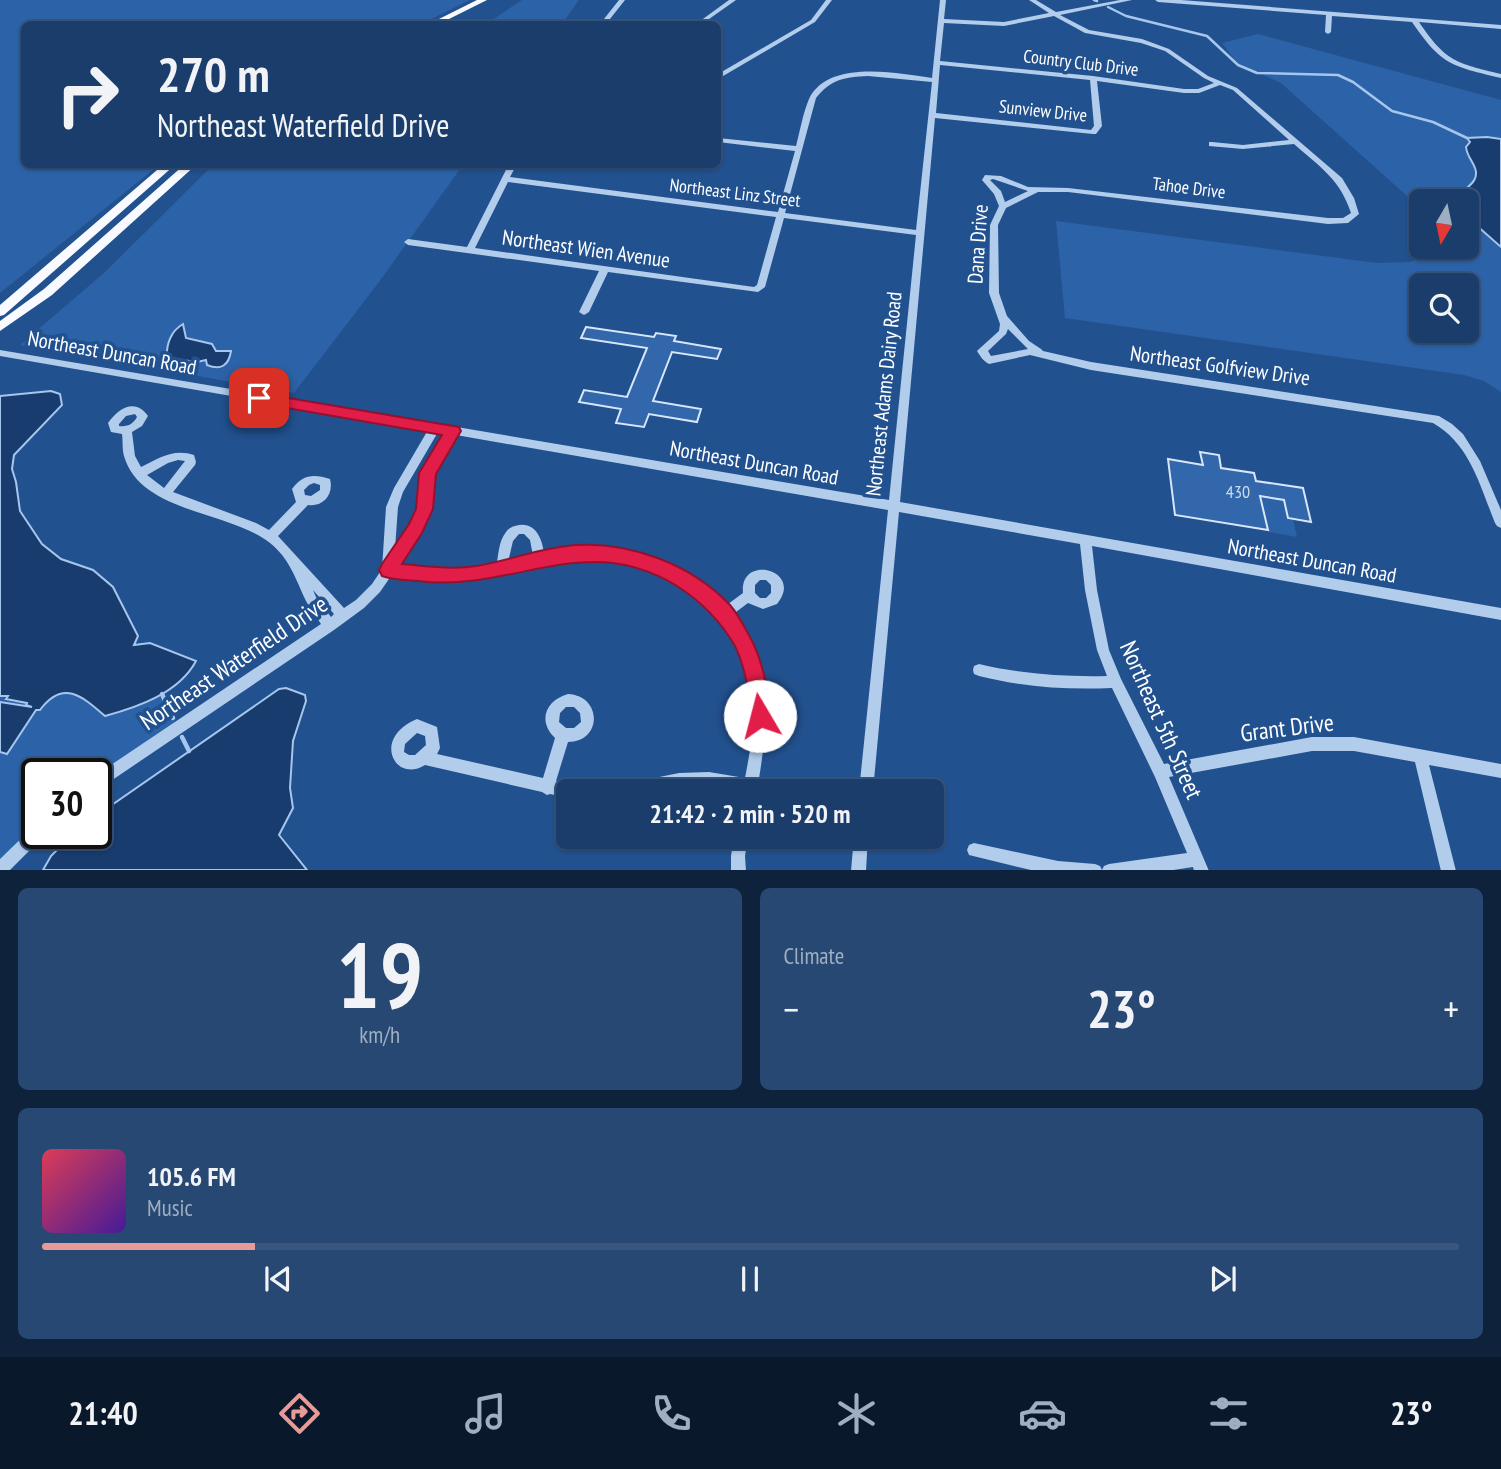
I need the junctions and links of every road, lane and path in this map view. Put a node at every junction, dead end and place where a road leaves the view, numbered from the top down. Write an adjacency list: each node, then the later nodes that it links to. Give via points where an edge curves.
1 (483, 0): 15 (main road)
2 (497, 0): 16 (main road)
3 (622, 0): 17 (street)
4 (733, 0): 18 (street)
5 (829, 0): 23 (street, via 813,21)
6 (943, 0): 19 (street, Northeast Adams Dairy Road)
7 (1032, 0): 12 (street)
8 (1129, 0): 12 (street)
9 (1158, 0): 10 (street)
10 (1201, 4): 11 (street); 13 (street)
11 (1329, 13): 14 (street); 21 (street)
12 (1055, 15): 19 (street, via 1004,24); 27 (street, via 1087,32 1167,50)
13 (1204, 16)
14 (1414, 20): 20 (street); 24 (street, via 1441,57)
15 (439, 21)
16 (460, 21)
17 (605, 21)
18 (703, 21)
19 (941, 21): 22 (street, Northeast Adams Dairy Road)
20 (1501, 27)
21 (1328, 32)
22 (937, 63): 25 (street, Country Club Drive); 26 (street, Northeast Adams Dairy Road)
23 (721, 75)
24 (1501, 76)
25 (1093, 78): 27 (street, Country Club Drive, via 1184,91); 28 (street, Sunview Drive, via 1098,126 1093,132)
26 (935, 80): 28 (street, Northeast Adams Dairy Road); 32 (street, via 877,74 835,80 815,94)
27 (1219, 83): 30 (street, via 1248,98)
28 (932, 115): 41 (street, Northeast Adams Dairy Road)
29 (721, 140): 32 (street)
30 (1296, 142): 31 (street, via 1251,147); 38 (street, Tahoe Drive, via 1339,180 1355,214 1351,219 1337,222)
31 (1212, 144)
32 (799, 149): 40 (street)
33 (167, 168): 45 (main road)
34 (188, 168): 48 (main road, via 48,292)
35 (511, 168): 36 (street)
36 (504, 179): 40 (street, Northeast Linz Street); 43 (street)
37 (987, 182): 38 (street, Tahoe Drive, via 994,176); 39 (street, Dana Drive)
38 (1036, 190): 39 (street, Tahoe Drive)
39 (1003, 206): 47 (street, Dana Drive, via 994,233 994,293)
40 (781, 215): 41 (street, Northeast Linz Street); 44 (street, Northeast Wien Avenue, via 761,287 755,292)
41 (920, 233): 57 (street, Northeast Adams Dairy Road)
42 (408, 243): 43 (street, Northeast Wien Avenue)
43 (469, 251): 44 (street, Northeast Wien Avenue)
44 (605, 269): 46 (street)
45 (0, 312)
46 (584, 312)
47 (1002, 313): 50 (street, Dana Drive, via 1026,343); 50 (street, Northeast Golfview Drive, via 1003,332 982,351 989,360 1018,353)
48 (0, 327)
49 (0, 353): 51 (street, Northeast Duncan Road)
50 (1044, 355): 58 (street, Northeast Golfview Drive, via 1413,414 1445,423 1464,442)
51 (435, 428): 53 (street, Northeast Duncan Road); 64 (street, via 392,507)
52 (127, 430): 54 (street, via 126,440)
53 (453, 431): 57 (street, Northeast Duncan Road); 64 (street, Northeast Waterfield Drive, via 427,473 424,509)
54 (140, 473): 55 (street); 55 (street, via 174,456 190,458)
55 (165, 494): 59 (street)
56 (304, 500): 59 (street)
57 (894, 506): 60 (street, Northeast Duncan Road); 79 (street, Northeast Adams Dairy Road)
58 (1501, 523)
59 (270, 537): 62 (street)
60 (1086, 542): 67 (street, Northeast Duncan Road); 71 (street, Northeast 5th Street, via 1096,621)
61 (539, 559): 63 (street); 63 (street, via 533,534 518,529 507,540); 66 (street, via 599,553 659,565)
62 (295, 563): 68 (street); 69 (street, via 312,601)
63 (500, 569): 64 (street, via 463,575)
64 (388, 570): 68 (street, Northeast Waterfield Drive, via 368,596)
65 (749, 596): 66 (street)
66 (725, 613): 78 (street, via 745,646 759,698 760,735)
67 (1501, 614)
68 (343, 616): 69 (street, Northeast Waterfield Drive)
69 (330, 626): 77 (street, Northeast Waterfield Drive)
70 (979, 670): 71 (street, via 1065,684)
71 (1116, 682): 76 (street, Northeast 5th Street)
72 (563, 736): 80 (street)
73 (1420, 756): 75 (street, Grant Drive); 76 (street, Grant Drive, via 1354,744 1311,744); 92 (street)
74 (424, 758): 80 (street)
75 (1501, 771)
76 (1160, 772): 86 (street, Northeast 5th Street)
77 (112, 773)
78 (752, 779)
79 (867, 779)
80 (547, 788): 81 (street)
81 (556, 789)
82 (21, 849): 87 (street)
83 (739, 849): 88 (street)
84 (860, 849): 89 (street)
85 (974, 850): 90 (street, via 1058,868)
86 (1200, 865): 91 (street)
87 (0, 869)
88 (739, 870)
89 (858, 870)
90 (1095, 870)
91 (1109, 870)
92 (1449, 870)

